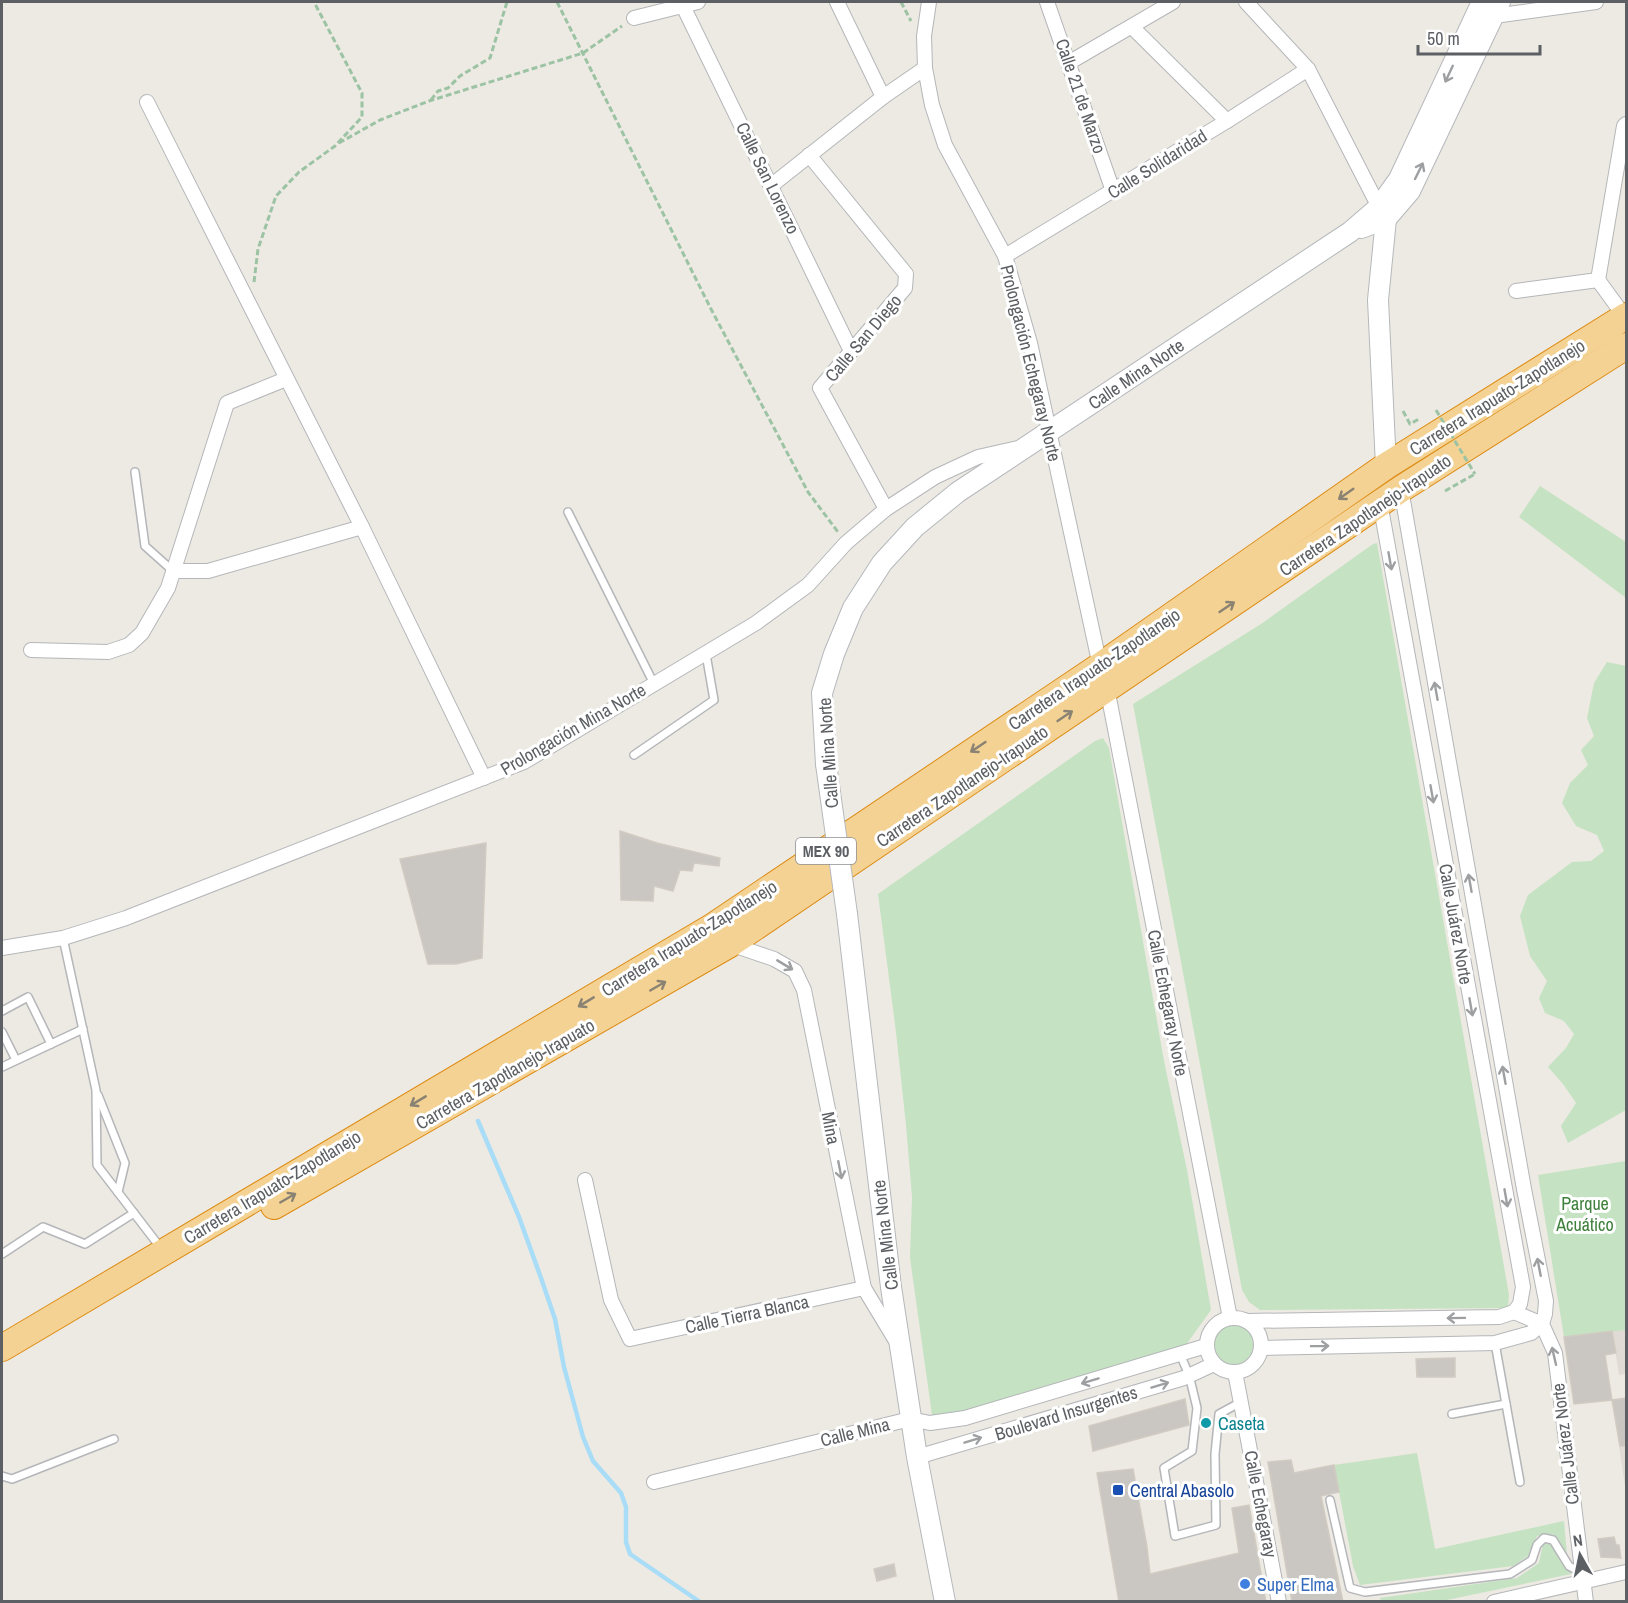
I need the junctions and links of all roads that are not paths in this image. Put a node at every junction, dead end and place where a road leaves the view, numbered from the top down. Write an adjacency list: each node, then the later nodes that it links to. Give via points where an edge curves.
1 (699, 2): 8 (street)
2 (837, 2): 15 (street)
3 (928, 2): 13 (street, Prolongación Echegaray Norte)
4 (1047, 2): 12 (street, Calle 21 de Marzo)
5 (1173, 2): 11 (street)
6 (1246, 2): 14 (street)
7 (1596, 2): 9 (street)
8 (683, 6): 10 (street); 20 (street, Calle San Lorenzo)
9 (1489, 8): 22 (street, Calle Mina Norte, via 1441,110 1410,191)
10 (634, 18)
11 (1132, 27): 12 (street); 17 (street)
12 (1070, 62): 21 (street, Calle 21 de Marzo)
13 (925, 68): 15 (street); 23 (street, Prolongación Echegaray Norte, via 945,145)
14 (1308, 69): 17 (street, Calle Solidaridad); 22 (street)
15 (884, 97): 19 (street)
16 (147, 102): 29 (street)
17 (1227, 121): 21 (street, Calle Solidaridad)
18 (1626, 124): 24 (street)
19 (809, 155): 20 (street); 28 (street, Calle San Diego, via 906,274 905,288)
20 (772, 186): 28 (street, Calle San Lorenzo)
21 (1113, 191): 23 (street, Calle Solidaridad)
22 (1382, 213): 30 (street, Calle Mina Norte); 32 (street, via 1378,300)
23 (1005, 256): 30 (street, Prolongación Echegaray Norte, via 1030,343)
24 (1598, 280): 25 (street); 26 (street)
25 (1516, 291)
26 (1626, 317): 32 (highway, Carretera Irapuato-Zapotlanejo / MEX 90)
27 (1626, 346): 34 (highway, Carretera Zapotlanejo-Irapuato / MEX 90)
28 (851, 351): 36 (street, Calle San Diego, via 820,388)
29 (286, 379): 38 (street); 39 (street, via 227,403)
30 (1049, 432): 31 (street, Calle Mina Norte); 42 (street, Prolongación Echegaray Norte)
31 (1029, 446): 36 (street, Prolongación Mina Norte, via 978,458 934,477); 70 (street, Calle Mina Norte, bridge, via 949,499 915,527 882,563 853,608 822,693 826,764)
32 (1386, 466): 42 (highway, Carretera Irapuato-Zapotlanejo / MEX 90, one-way to 42)
33 (135, 472): 39 (lane, via 144,546)
34 (1401, 489): 35 (highway, Carretera Zapotlanejo-Irapuato / MEX 90); 45 (street, Calle Juárez Norte, one-way to 34)
35 (1380, 503): 42 (highway, Carretera Zapotlanejo-Irapuato / MEX 90, one-way to 35); 46 (street, Calle Juárez Norte, one-way to 46)
36 (886, 509): 41 (street, Prolongación Mina Norte, via 846,543 808,585)
37 (568, 512): 43 (lane)
38 (362, 527): 39 (street, via 208,571); 47 (street)
39 (173, 571): 40 (street, via 168,588 142,633 129,645 108,652)
40 (31, 650)
41 (706, 653): 43 (street, Prolongación Mina Norte); 44 (lane, via 714,700)
42 (1103, 677): 49 (highway, Carretera Zapotlanejo-Irapuato / MEX 90, one-way to 42); 61 (highway, Carretera Irapuato-Zapotlanejo / MEX 90, one-way to 61, via 712,927); 65 (street, Calle Echegaray Norte)
43 (654, 684): 47 (street, Prolongación Mina Norte, via 524,762)
44 (634, 755)
45 (1449, 761): 46 (street); 67 (street, Calle Juárez Norte, one-way to 45, via 1546,1301)
46 (1427, 764): 64 (street, Calle Juárez Norte, one-way to 64, via 1523,1287 1520,1305)
47 (484, 778): 48 (street, Prolongación Mina Norte, via 126,918)
48 (63, 938): 50 (street, Prolongación Mina Norte); 52 (lane)
49 (730, 944): 63 (street, Mina, one-way to 63, via 774,959 795,971 804,990); 74 (highway, Carretera Zapotlanejo-Irapuato / MEX 90, one-way to 49)
50 (2, 948)
51 (2, 1011): 54 (lane, via 28,997)
52 (83, 1029): 54 (lane); 57 (lane)
53 (2, 1032): 55 (lane)
54 (51, 1044): 55 (lane)
55 (16, 1060): 56 (lane)
56 (2, 1067)
57 (96, 1090): 59 (lane, via 125,1163); 59 (lane, via 97,1165)
58 (585, 1180): 63 (street, Calle Tierra Blanca, via 611,1300 630,1339)
59 (118, 1192): 60 (lane)
60 (134, 1213): 61 (lane); 62 (lane, via 85,1244 43,1227)
61 (163, 1252): 71 (highway, Carretera Irapuato-Zapotlanejo / MEX 90)
62 (2, 1254)
63 (864, 1288): 70 (street, Mina)
64 (1514, 1312): 66 (street, one-way to 66, via 1498,1317); 67 (street)
65 (1230, 1318): 66 (street); 69 (street, via 1217,1323)
66 (1247, 1321): 72 (street, via 1258,1332)
67 (1542, 1324): 68 (street, via 1532,1333); 89 (street, Calle Juárez Norte, one-way to 67, via 1555,1353)
68 (1495, 1343): 72 (street, one-way to 68); 79 (lane)
69 (1206, 1346): 73 (street, Boulevard Insurgentes); 75 (street)
70 (900, 1347): 81 (street, Calle Mina Norte)
71 (2, 1348)
72 (1261, 1348): 76 (street, via 1257,1360 1247,1369)
73 (1180, 1354): 77 (lane); 81 (street, Boulevard Insurgentes, one-way to 81, via 965,1418 930,1423)
74 (2, 1364)
75 (1214, 1364): 76 (street); 77 (street, Boulevard Insurgentes)
76 (1234, 1372): 78 (street, Calle Echegaray)
77 (1189, 1375): 78 (lane, via 1197,1408 1192,1451 1164,1468 1174,1536 1216,1525 1215,1454 1220,1414); 83 (street, Boulevard Insurgentes, one-way to 77)
78 (1242, 1402): 91 (street, Calle Echegaray)
79 (1506, 1404): 80 (lane); 86 (lane)
80 (1452, 1414)
81 (910, 1419): 83 (street, Calle Mina); 85 (street, Calle Mina)
82 (114, 1439): 84 (lane, via 12,1479)
83 (917, 1457): 90 (street, Calle Mina)
84 (2, 1476)
85 (654, 1482)
86 (1520, 1482)
87 (1330, 1500): 89 (lane, via 1350,1588 1365,1592 1510,1574 1532,1560 1544,1538 1553,1540)
88 (1626, 1572): 89 (street)
89 (1581, 1577): 92 (street); 93 (street, Calle Juárez Norte)
90 (945, 1602)
91 (1279, 1602)
92 (1494, 1602)
93 (1586, 1602)

